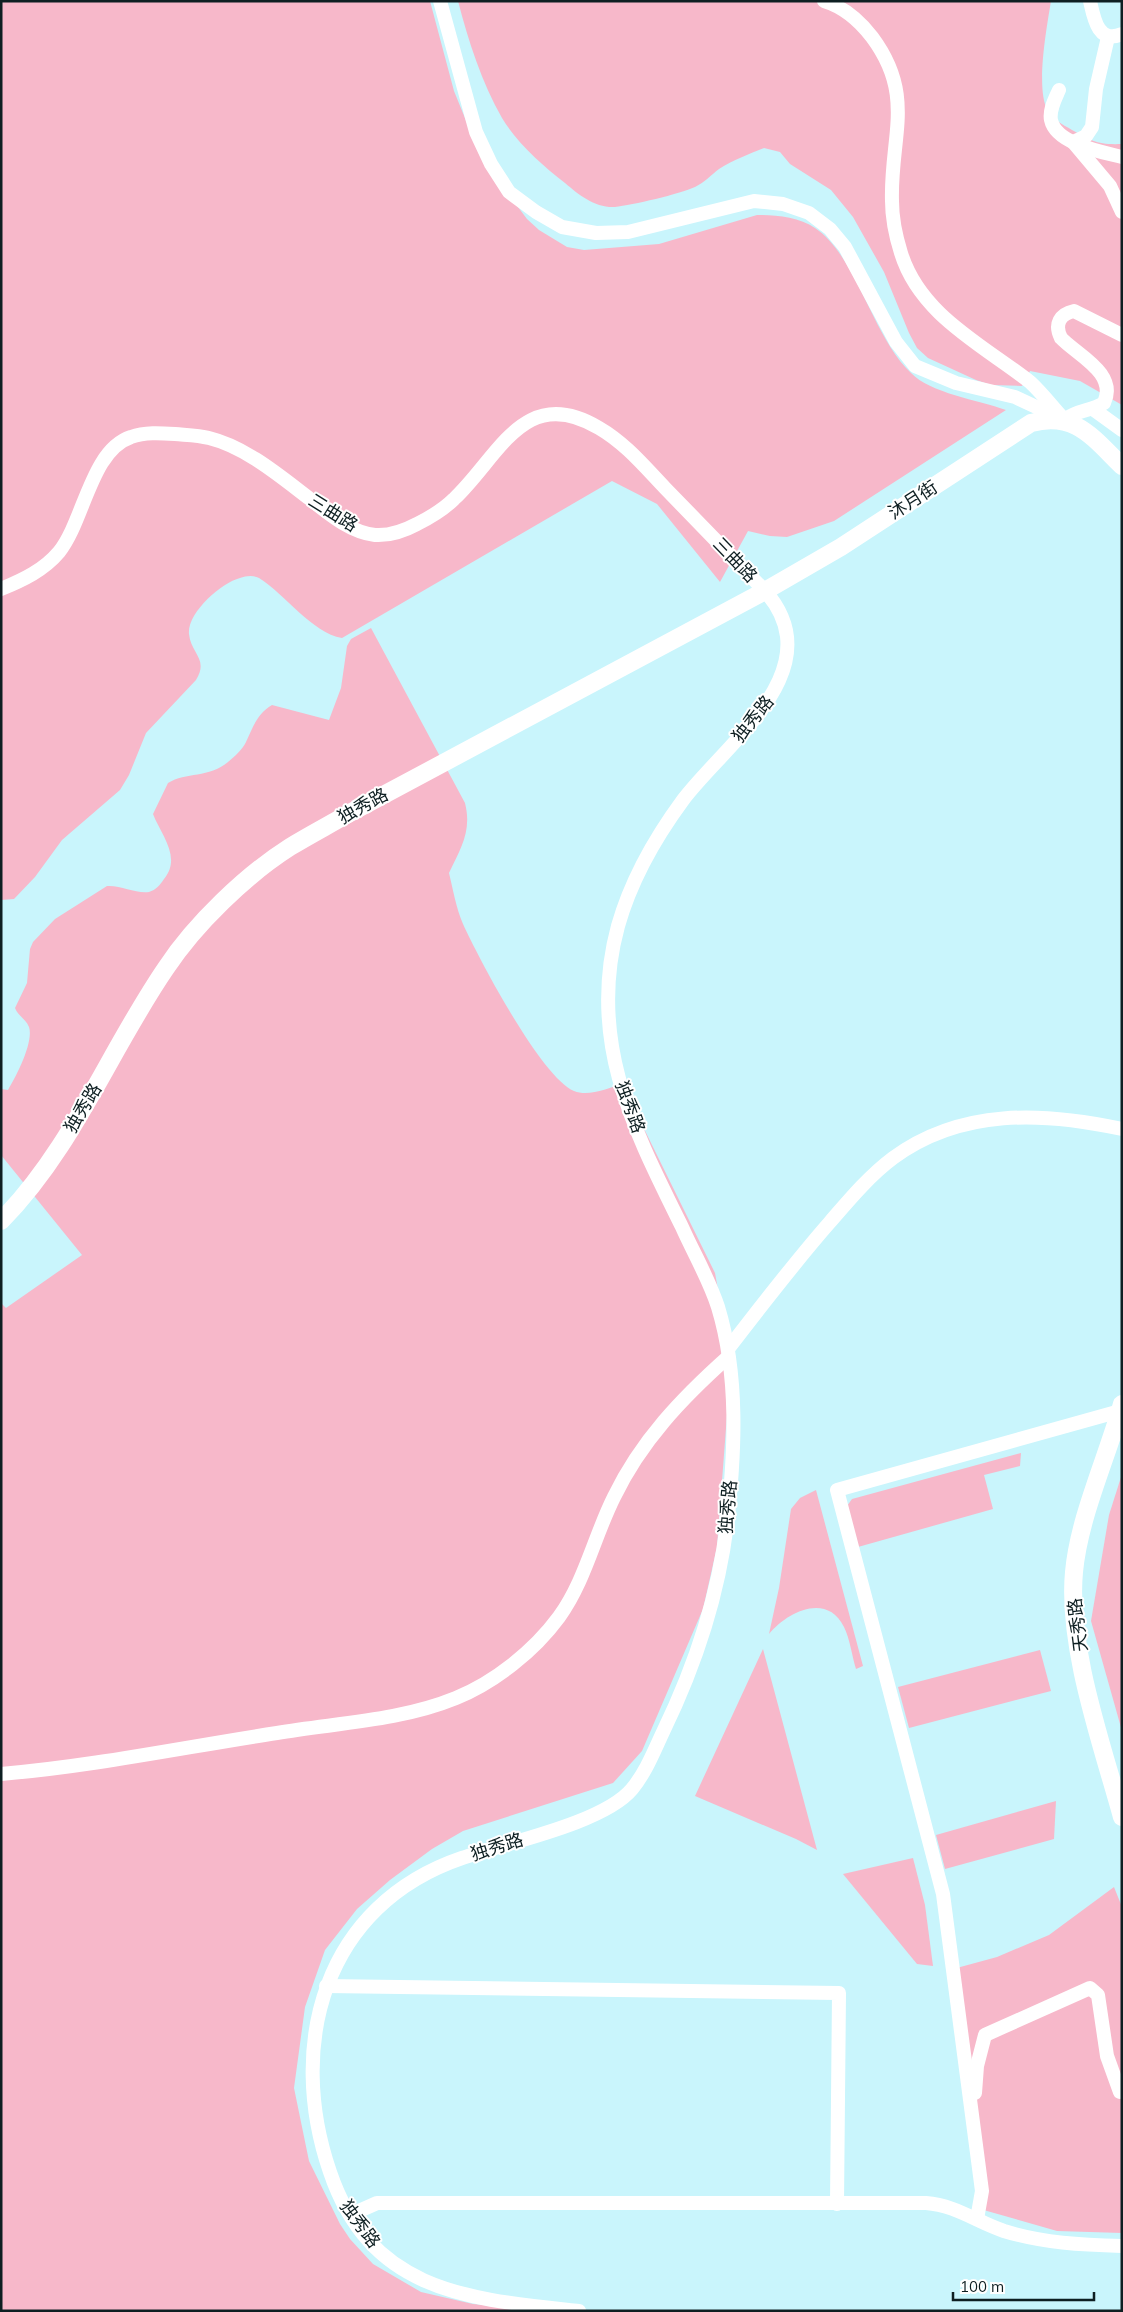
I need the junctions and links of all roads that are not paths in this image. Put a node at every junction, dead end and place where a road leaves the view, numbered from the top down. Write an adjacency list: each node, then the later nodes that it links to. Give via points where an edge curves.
1 (440, 1): 12 (street, via 476,132 509,192 536,212 562,227 596,233 628,232 754,201 783,204 809,213 830,229 845,247 896,342 915,366 956,383 1015,397)
2 (824, 1): 12 (street, via 845,10 857,20 879,47 893,76 899,128 892,202 901,254 914,282 938,313 1032,384)
3 (1090, 1): 5 (street, via 1096,24)
4 (1122, 34): 5 (street)
5 (1108, 36): 7 (street, via 1096,89 1092,127 1086,136)
6 (1058, 90): 7 (street, via 1051,120 1058,135)
7 (1073, 142): 8 (street); 9 (street, via 1110,186)
8 (1122, 157)
9 (1122, 212)
10 (1122, 336): 11 (street, via 1074,311 1058,321 1061,338 1092,364 1104,382 1106,398 1104,403)
11 (1094, 408): 12 (street, via 1076,411); 13 (street)
12 (1064, 420): 14 (main road, via 1076,424); 16 (main road, 沐月街, via 1031,423 841,547)
13 (1122, 430)
14 (1122, 466)
15 (1, 589): 16 (street, 三曲路, via 32,574 59,552 79,518 103,462 115,446 134,436 198,436 222,442 264,466 348,526 365,533 384,535 410,528 446,507 500,444 524,424 541,416 560,414 585,420 627,449)
16 (765, 591): 18 (main road, 独秀路, via 346,815 289,848 245,882 199,927 166,967 41,1177); 19 (street, 独秀路, via 778,609 786,632 786,655 780,679 762,710 689,792 651,847 622,914 608,986 609,1036 622,1090 649,1159 711,1288)
17 (1122, 1129): 19 (street, via 1053,1117 1004,1117 951,1128 914,1144 883,1166 852,1197 795,1262)
18 (1, 1221)
19 (728, 1353): 21 (street, via 668,1415 632,1463 607,1511 580,1582 553,1625 524,1654 468,1693 434,1706 380,1717); 23 (street, 独秀路, via 732,1455 727,1525 715,1596 688,1678 636,1783 622,1800 596,1814 463,1857 411,1882 360,1929 339,1959)
20 (1121, 1408): 22 (main road, 天秀路, via 1083,1527 1074,1571 1073,1615 1089,1696); 25 (street, via 837,1490 943,1894)
21 (1, 1774)
22 (1121, 1813)
23 (326, 1986): 26 (street, via 839,1993); 27 (street, 独秀路, via 316,2030 316,2108 327,2164)
24 (1120, 2092): 25 (street, via 1107,2056 1098,1995 1090,1988 985,2035 977,2066)
25 (972, 2119): 28 (street, via 982,2191)
26 (837, 2204): 27 (street, via 377,2203); 28 (street, via 935,2204)
27 (350, 2215): 30 (street, 独秀路, via 382,2254 410,2275 431,2284 496,2300)
28 (977, 2219): 29 (street, via 1004,2231 1049,2241)
29 (1122, 2246)
30 (578, 2311)

